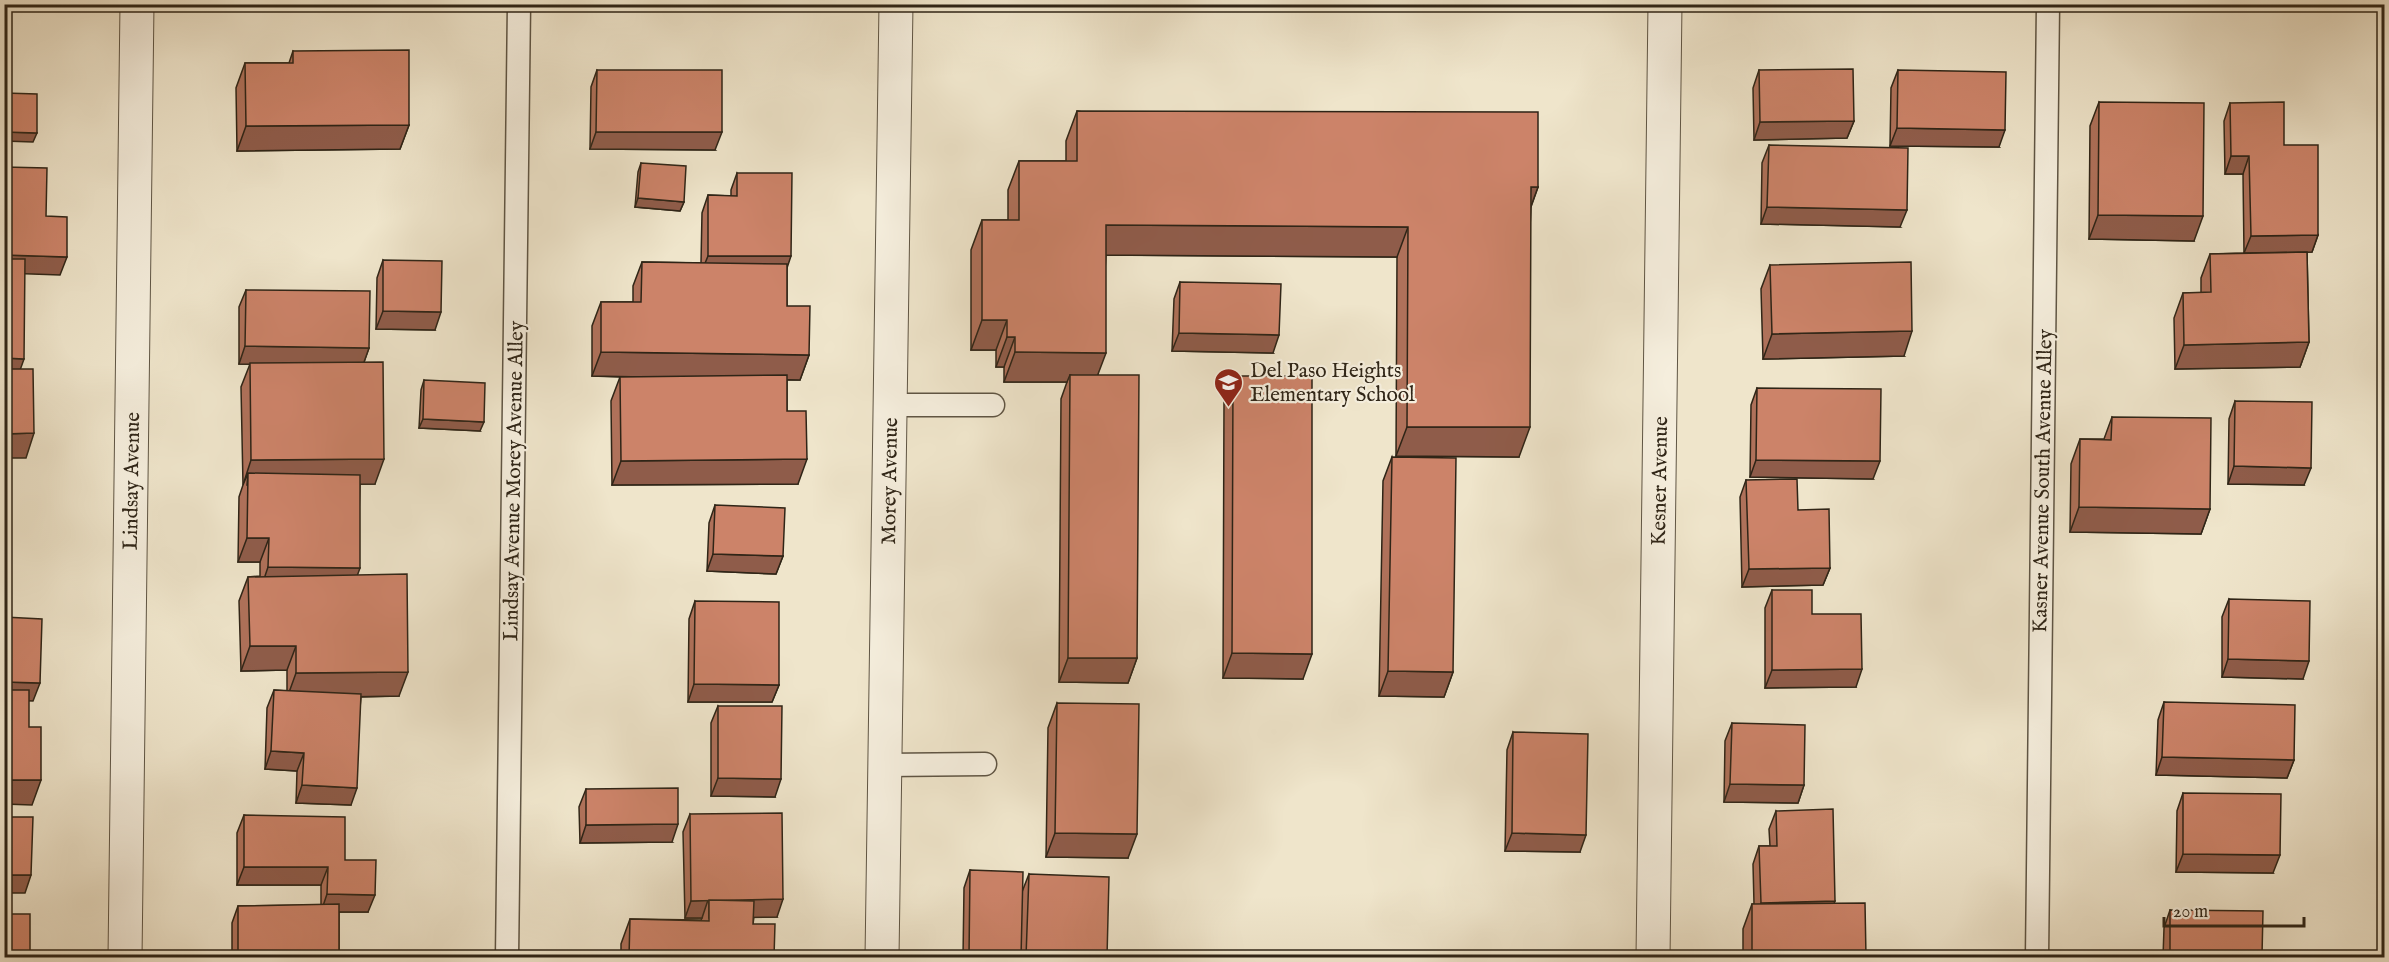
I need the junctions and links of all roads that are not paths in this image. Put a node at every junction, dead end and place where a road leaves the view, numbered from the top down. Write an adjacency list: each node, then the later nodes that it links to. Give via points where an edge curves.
1 (137, 4): 10 (street, Lindsay Avenue)
2 (519, 4): 11 (lane, Lindsay Avenue Morey Avenue Alley)
3 (896, 4): 6 (street, Morey Avenue)
4 (1665, 4): 13 (street, Kesner Avenue)
5 (2048, 4): 14 (lane, Kasner Avenue South Avenue Alley)
6 (890, 405): 7 (lane); 9 (street, Morey Avenue)
7 (993, 405)
8 (985, 764): 9 (lane)
9 (885, 765): 12 (street, Morey Avenue)
10 (125, 957)
11 (507, 957)
12 (882, 957)
13 (1653, 957)
14 (2037, 957)

